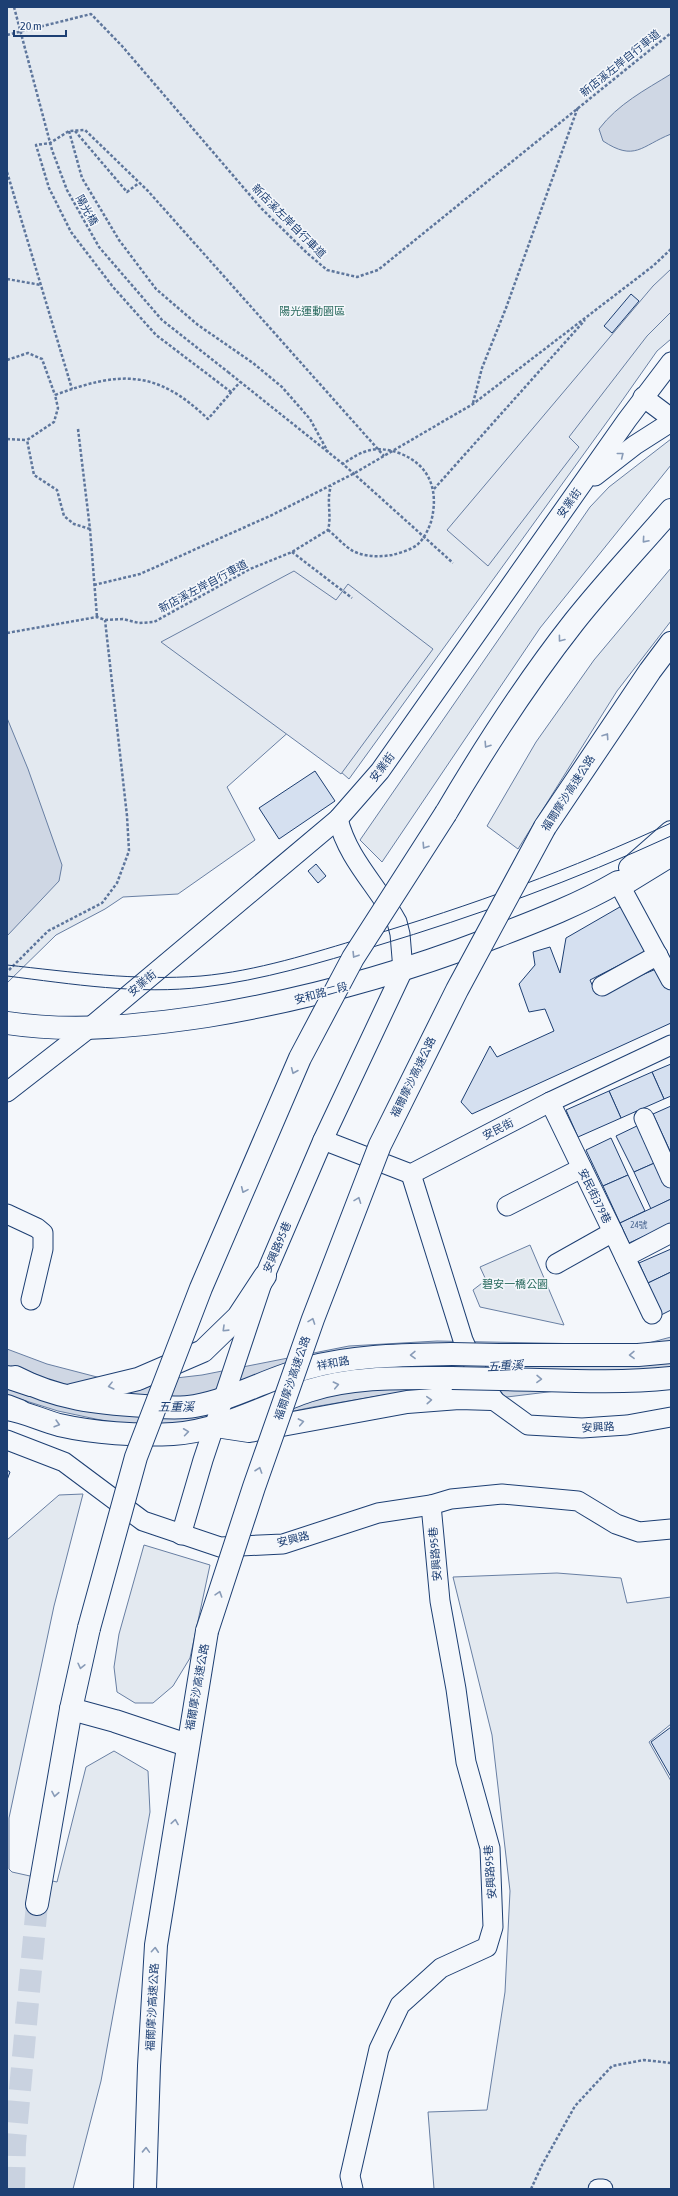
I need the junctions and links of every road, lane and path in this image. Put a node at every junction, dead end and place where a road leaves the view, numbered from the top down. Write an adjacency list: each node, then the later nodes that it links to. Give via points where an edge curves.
1 (14, 7): 7 (path, 陽光橋, bridge)
2 (671, 33): 4 (path, 新店溪左岸自行車道)
3 (7, 35): 4 (path, 新店溪左岸自行車道, via 90,14 122,46 267,214 327,270 357,277 378,270)
4 (579, 106): 21 (path, 新店溪左岸自行車道, via 482,368)
5 (75, 131): 6 (path); 9 (path, via 85,130); 9 (path, via 127,192)
6 (69, 132): 7 (path); 29 (path, via 82,178 119,240 156,289 198,325 253,363 282,387 310,419)
7 (50, 143): 16 (path, 陽光橋, bridge, via 67,190 99,247 162,320); 18 (path, via 36,145 49,188 71,232 113,287 156,335)
8 (7, 172): 12 (path)
9 (139, 183): 27 (path)
10 (671, 249): 13 (path)
11 (7, 279): 12 (path)
12 (41, 285): 17 (path)
13 (590, 315): 21 (path); 35 (path)
14 (7, 360): 19 (path, via 28,353 42,359)
15 (671, 362): 20 (street, 安業街)
16 (240, 382): 18 (path); 29 (path, 陽光橋)
17 (72, 389): 18 (path, via 117,378 138,379 168,388 189,401 208,419); 19 (path)
18 (231, 392)
19 (55, 395): 26 (path, via 58,408 54,422)
20 (643, 397): 22 (street); 34 (street, 安業街)
21 (473, 404): 28 (path)
22 (671, 418)
23 (671, 422): 34 (street, one-way to 23, via 635,445)
24 (78, 429): 37 (path)
25 (7, 439): 26 (path)
26 (27, 440): 37 (path, via 34,475 57,490 64,516 74,524)
27 (378, 450): 28 (path); 30 (path); 31 (path, via 367,450)
28 (392, 451): 30 (path); 35 (path, via 417,463 428,476)
29 (328, 452): 31 (path, 陽光橋)
30 (384, 456): 32 (path)
31 (343, 464): 32 (path, 陽光橋)
32 (353, 474): 33 (path); 39 (path, 陽光橋)
33 (331, 486): 38 (path, via 328,494); 42 (path, via 140,574)
34 (580, 488): 48 (street, 安業街, via 380,771)
35 (434, 489): 39 (path, via 434,510)
36 (671, 510): 91 (main road, one-way to 91, bridge, via 574,622 484,749 353,958 300,1058 201,1288 136,1457 89,1628)
37 (90, 529): 42 (path)
38 (328, 530): 39 (path, via 353,550 367,556 386,556 402,552 417,545); 40 (path, 新店溪左岸自行車道)
39 (424, 537): 41 (path, 陽光橋)
40 (292, 552): 43 (path); 45 (path, 新店溪左岸自行車道, via 250,569 154,622)
41 (453, 562)
42 (94, 585): 44 (path)
43 (352, 598)
44 (96, 617): 45 (path, 新店溪左岸自行車道); 46 (path, 新店溪左岸自行車道)
45 (105, 620): 53 (path, via 129,851 117,883 102,903 48,931)
46 (7, 633)
47 (671, 643): 92 (main road, 福爾摩沙高速公路, one-way to 47, bridge, via 207,1631 313,1319 380,1145 457,990 545,827)
48 (338, 820): 54 (street, via 341,835 349,852 397,922); 58 (street, 安業街)
49 (671, 832): 51 (main road, 安和路二段, via 622,874)
50 (671, 855): 51 (main road, 安和路二段, via 627,882)
51 (618, 882): 52 (street); 54 (main road, 安和路二段, via 528,924)
52 (658, 955): 55 (street); 56 (street)
53 (9, 970)
54 (403, 970): 58 (main road, 安和路二段, via 282,1003 152,1025); 63 (street, 安興路95巷)
55 (671, 980)
56 (602, 986)
57 (7, 1023): 58 (main road, 安和路二段, via 36,1027)
58 (88, 1028): 60 (street, 安業街)
59 (671, 1045): 61 (street, 安民街)
60 (7, 1092)
61 (550, 1102): 64 (street, 安民街379巷); 65 (street, 安民街)
62 (644, 1118): 66 (street)
63 (323, 1140): 65 (street); 73 (street, 安興路95巷)
64 (582, 1168): 67 (street); 69 (street, 安民街379巷)
65 (410, 1174): 81 (street, bridge, via 463,1340)
66 (671, 1178)
67 (507, 1206)
68 (7, 1214): 74 (street, via 43,1233 43,1249)
69 (613, 1232): 71 (street); 72 (street, 安民街379巷)
70 (671, 1233): 71 (street)
71 (625, 1257): 75 (street)
72 (556, 1264)
73 (265, 1276): 82 (main road, one-way to 82, via 238,1317 203,1351 138,1379); 83 (street, 安興路95巷)
74 (31, 1300)
75 (652, 1314)
76 (671, 1352): 83 (main road, 祥和路, one-way to 83, bridge, via 622,1355 382,1356 342,1360 306,1368)
77 (7, 1372): 80 (main road, 祥和路)
78 (7, 1377): 80 (main road)
79 (671, 1378): 86 (main road, 祥和路, one-way to 79, bridge, via 309,1391 382,1379 539,1379 596,1383)
80 (31, 1385): 82 (main road, 祥和路)
81 (489, 1396): 85 (street, 安興路, via 528,1425 582,1428 627,1426); 86 (main road, one-way to 81, via 249,1431 407,1402)
82 (63, 1397): 83 (main road, 祥和路, via 104,1404 174,1408 195,1406)
83 (225, 1398): 86 (street, 安興路95巷)
84 (11, 1409): 86 (main road, 祥和路, one-way to 86, via 58,1424 101,1432 173,1434)
85 (671, 1417)
86 (216, 1426): 90 (street, 安興路95巷)
87 (10, 1441): 90 (street, 安興路, via 64,1462 143,1522)
88 (431, 1505): 89 (street, 安興路, via 451,1499 502,1494 578,1500 616,1524 639,1532); 90 (street, 安興路, via 378,1513 283,1544 220,1547); 96 (street, 安興路95巷, via 440,1600 466,1762 490,1848 493,1927 487,1947 441,1968 400,2005 379,2049 350,2176)
89 (671, 1529)
90 (181, 1535)
91 (71, 1709): 92 (main road); 93 (main road, one-way to 93)
92 (187, 1745): 95 (main road, 福爾摩沙高速公路, one-way to 92, via 156,1945)
93 (37, 1904)
94 (671, 2063): 97 (path, via 644,2060 612,2066 575,2106)
95 (144, 2189)
96 (353, 2189)
97 (531, 2189)
98 (598, 2189): 99 (street)
99 (603, 2189)

